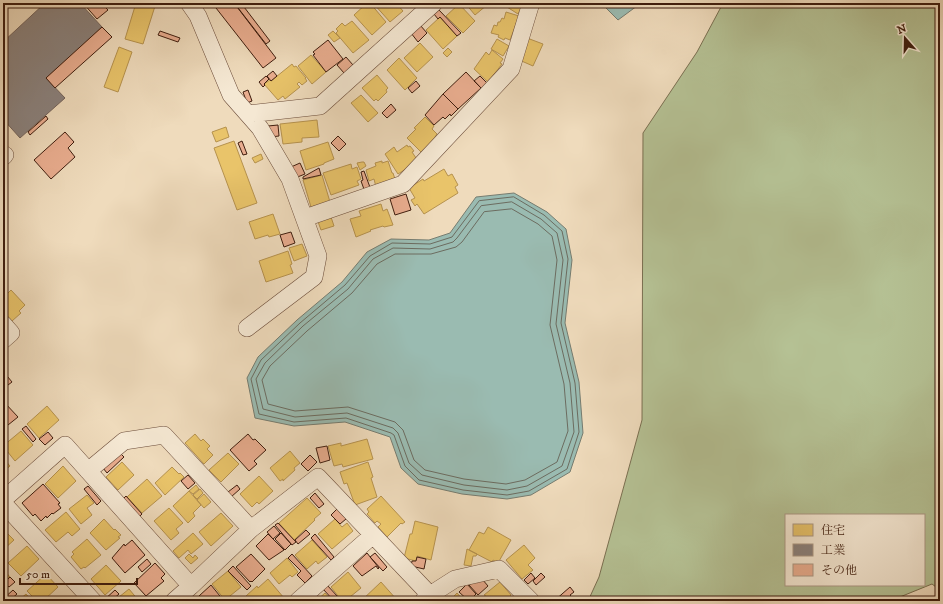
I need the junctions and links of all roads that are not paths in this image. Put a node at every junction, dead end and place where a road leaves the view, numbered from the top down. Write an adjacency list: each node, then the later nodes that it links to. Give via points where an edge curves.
1 (189, 3): 4 (street, via 198,16 231,95)
2 (434, 3): 4 (street, via 320,106)
3 (531, 3): 5 (street, via 511,69 403,184)
4 (248, 114): 5 (street, via 260,128 290,179)
5 (304, 218): 7 (street, via 318,256 314,276)
6 (3, 324): 8 (street, via 11,333)
7 (247, 328)
8 (3, 340)
9 (88, 470): 10 (street, via 65,445); 12 (street, via 124,441 164,435); 14 (street)
10 (3, 500)
11 (3, 503): 16 (street)
12 (251, 529): 13 (street, via 318,477); 14 (street)
13 (373, 535): 15 (street); 18 (street)
14 (191, 586): 17 (street)
15 (426, 598): 19 (street, via 455,579 499,569)
16 (93, 601)
17 (174, 601)
18 (298, 601)
19 (530, 601)

